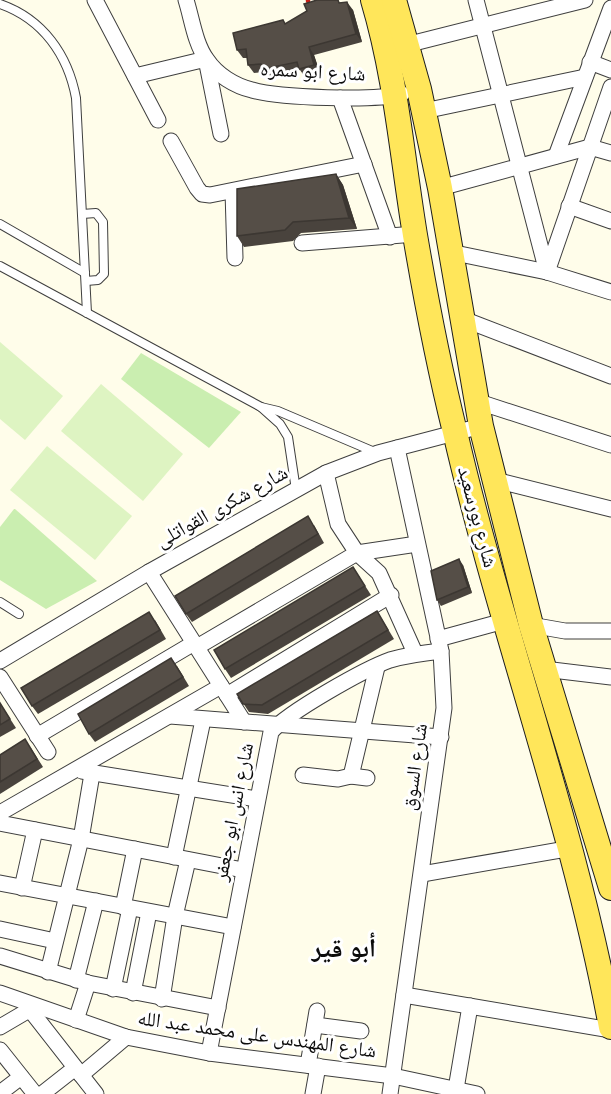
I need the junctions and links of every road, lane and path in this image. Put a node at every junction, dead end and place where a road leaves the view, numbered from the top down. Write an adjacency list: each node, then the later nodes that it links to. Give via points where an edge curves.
1 (95, 0): 14 (street)
2 (186, 0): 11 (street)
3 (374, 0): 10 (main road, شارع بورسعيد)
4 (394, 0): 10 (main road, شارع بورسعيد)
5 (476, 0): 9 (street)
6 (585, 0): 9 (street)
7 (0, 4): 32 (lane, via 37,24 68,65 76,98)
8 (611, 8): 12 (street)
9 (483, 27): 10 (street); 17 (street)
10 (397, 47): 18 (main road, شارع بورسعيد); 20 (main road, شارع بورسعيد)
11 (206, 59): 14 (street); 19 (street, شارع ابو سمره, via 234,83 252,91); 22 (street)
12 (591, 62): 13 (street); 15 (street)
13 (611, 70)
14 (135, 76): 21 (street)
15 (585, 78): 17 (street, شارع ابو سمره); 26 (street)
16 (611, 87): 24 (street)
17 (500, 94): 20 (street, شارع ابو سمره); 28 (street)
18 (395, 95): 19 (street, شارع ابو سمره); 20 (street, شارع ابو سمره); 35 (main road, شارع بورسعيد)
19 (340, 98): 27 (street)
20 (421, 100): 29 (main road, شارع بورسعيد)
21 (158, 120)
22 (221, 134)
23 (171, 141): 30 (street, via 202,194)
24 (590, 147): 25 (street); 26 (street); 31 (street)
25 (611, 153)
26 (556, 156): 28 (street)
27 (364, 164): 30 (street); 36 (street)
28 (518, 166): 29 (street); 41 (street)
29 (440, 188): 38 (main road, شارع بورسعيد)
30 (233, 191): 39 (street)
31 (569, 206): 33 (street); 41 (street)
32 (82, 214): 42 (lane); 42 (lane, via 96,213 103,222 104,274 98,280)
33 (611, 221)
34 (0, 224): 42 (lane)
35 (415, 234): 36 (street); 50 (main road, شارع بورسعيد)
36 (390, 237): 37 (street)
37 (302, 243)
38 (450, 252): 41 (street); 45 (main road, شارع بورسعيد)
39 (235, 258)
40 (0, 266): 44 (lane)
41 (547, 272): 43 (street)
42 (86, 278): 44 (lane)
43 (611, 292)
44 (87, 313): 48 (lane)
45 (463, 319): 46 (street); 47 (main road, شارع بورسعيد)
46 (611, 376)
47 (476, 401): 49 (main road, شارع بورسعيد); 51 (street)
48 (261, 407): 53 (lane); 56 (lane, via 288,437)
49 (481, 426): 50 (street, شارع شكرى القواتلى); 55 (main road, شارع بورسعيد)
50 (454, 432): 52 (street, شارع شكرى القواتلى); 64 (main road, شارع بورسعيد)
51 (611, 445)
52 (397, 448): 53 (street, شارع شكرى القواتلى); 58 (street, شارع السوق)
53 (378, 453): 54 (street, شارع شكرى القواتلى)
54 (326, 473): 56 (street, شارع شكرى القواتلى); 59 (street, via 338,524)
55 (495, 480): 57 (street); 65 (main road, شارع بورسعيد)
56 (296, 490): 60 (street, شارع شكرى القواتلى)
57 (611, 510)
58 (417, 544): 59 (street); 68 (street, شارع السوق)
59 (357, 553): 61 (street, via 380,573); 67 (street)
60 (149, 572): 67 (street); 70 (street, شارع شكرى القواتلى)
61 (391, 595): 69 (street); 75 (street)
62 (0, 602): 63 (lane)
63 (20, 614)
64 (504, 621): 68 (street, شارع انس ابو جعفر); 96 (main road, شارع بورسعيد)
65 (531, 626): 66 (street); 72 (main road, شارع بورسعيد)
66 (611, 631)
67 (195, 645): 75 (street); 81 (street)
68 (439, 645): 69 (street, شارع انس ابو جعفر); 82 (street, شارع السوق, via 444,689)
69 (415, 654): 71 (street, شارع انس ابو جعفر)
70 (0, 661)
71 (377, 667): 79 (street, شارع انس ابو جعفر); 80 (street)
72 (544, 669): 74 (street); 95 (main road, شارع بورسعيد)
73 (0, 676): 81 (street)
74 (611, 677)
75 (224, 690): 76 (street); 78 (street)
76 (170, 716): 77 (street); 84 (street)
77 (203, 720): 78 (street); 89 (street)
78 (244, 722): 79 (street)
79 (277, 725): 80 (street); 90 (street, شارع انس ابو جعفر, via 271,732)
80 (362, 731): 82 (street); 87 (street)
81 (37, 736): 83 (street)
82 (441, 737): 100 (street, شارع السوق)
83 (48, 752)
84 (76, 770): 85 (street); 91 (street)
85 (92, 774): 89 (street); 94 (street)
86 (303, 776): 87 (street)
87 (351, 777): 88 (street)
88 (367, 778)
89 (189, 789): 90 (street); 98 (street)
90 (257, 799): 99 (street, شارع انس ابو جعفر)
91 (0, 813)
92 (0, 822): 93 (street)
93 (35, 830): 94 (street); 102 (street)
94 (81, 839): 97 (street); 104 (street)
95 (603, 847): 103 (main road, شارع بورسعيد)
96 (572, 848): 100 (street); 120 (main road, شارع بورسعيد)
97 (135, 849): 98 (street); 106 (street)
98 (181, 858): 99 (street); 108 (street)
99 (243, 870): 109 (street, شارع انس ابو جعفر)
100 (422, 874): 118 (street, شارع السوق)
101 (0, 883): 102 (street)
102 (22, 888): 104 (street)
103 (611, 888)
104 (65, 896): 105 (street); 111 (street)
105 (96, 902): 106 (street); 114 (street)
106 (127, 907): 107 (street); 115 (street)
107 (149, 912): 108 (street); 117 (street)
108 (175, 916): 109 (street); 119 (street)
109 (233, 927): 123 (street, شارع انس ابو جعفر)
110 (0, 929): 111 (street)
111 (55, 941): 113 (street)
112 (0, 956): 113 (street)
113 (48, 972): 114 (street)
114 (82, 981): 115 (street); 124 (street)
115 (113, 989): 117 (street)
116 (0, 993): 121 (street, شارع المهندس على محمد عبد الله)
117 (133, 993): 119 (street)
118 (404, 995): 122 (street); 133 (street, شارع السوق)
119 (162, 999): 123 (street)
120 (609, 1004): 126 (main road, شارع بورسعيد)
121 (27, 1006): 124 (street, شارع المهندس على محمد عبد الله); 125 (street); 132 (street)
122 (470, 1006): 126 (street); 135 (street)
123 (218, 1008): 129 (street, شارع انس ابو جعفر)
124 (76, 1020): 128 (street, شارع المهندس على محمد عبد الله)
125 (0, 1027)
126 (611, 1028)
127 (361, 1031): 131 (street, via 316,1018)
128 (126, 1037): 129 (street, شارع المهندس على محمد عبد الله); 132 (street)
129 (209, 1053): 131 (street, شارع المهندس على محمد عبد الله)
130 (2, 1056): 134 (street)
131 (313, 1066): 133 (street, شارع المهندس على محمد عبد الله); 140 (street)
132 (78, 1071): 136 (street); 139 (street)
133 (393, 1076): 135 (street, شارع المهندس على محمد عبد الله); 141 (street, شارع السوق)
134 (21, 1077): 137 (street); 138 (street)
135 (456, 1089): 142 (street, شارع المهندس على محمد عبد الله)
136 (92, 1092)
137 (0, 1093)
138 (35, 1094)
139 (42, 1094)
140 (313, 1094)
141 (390, 1094)
142 (477, 1094)

